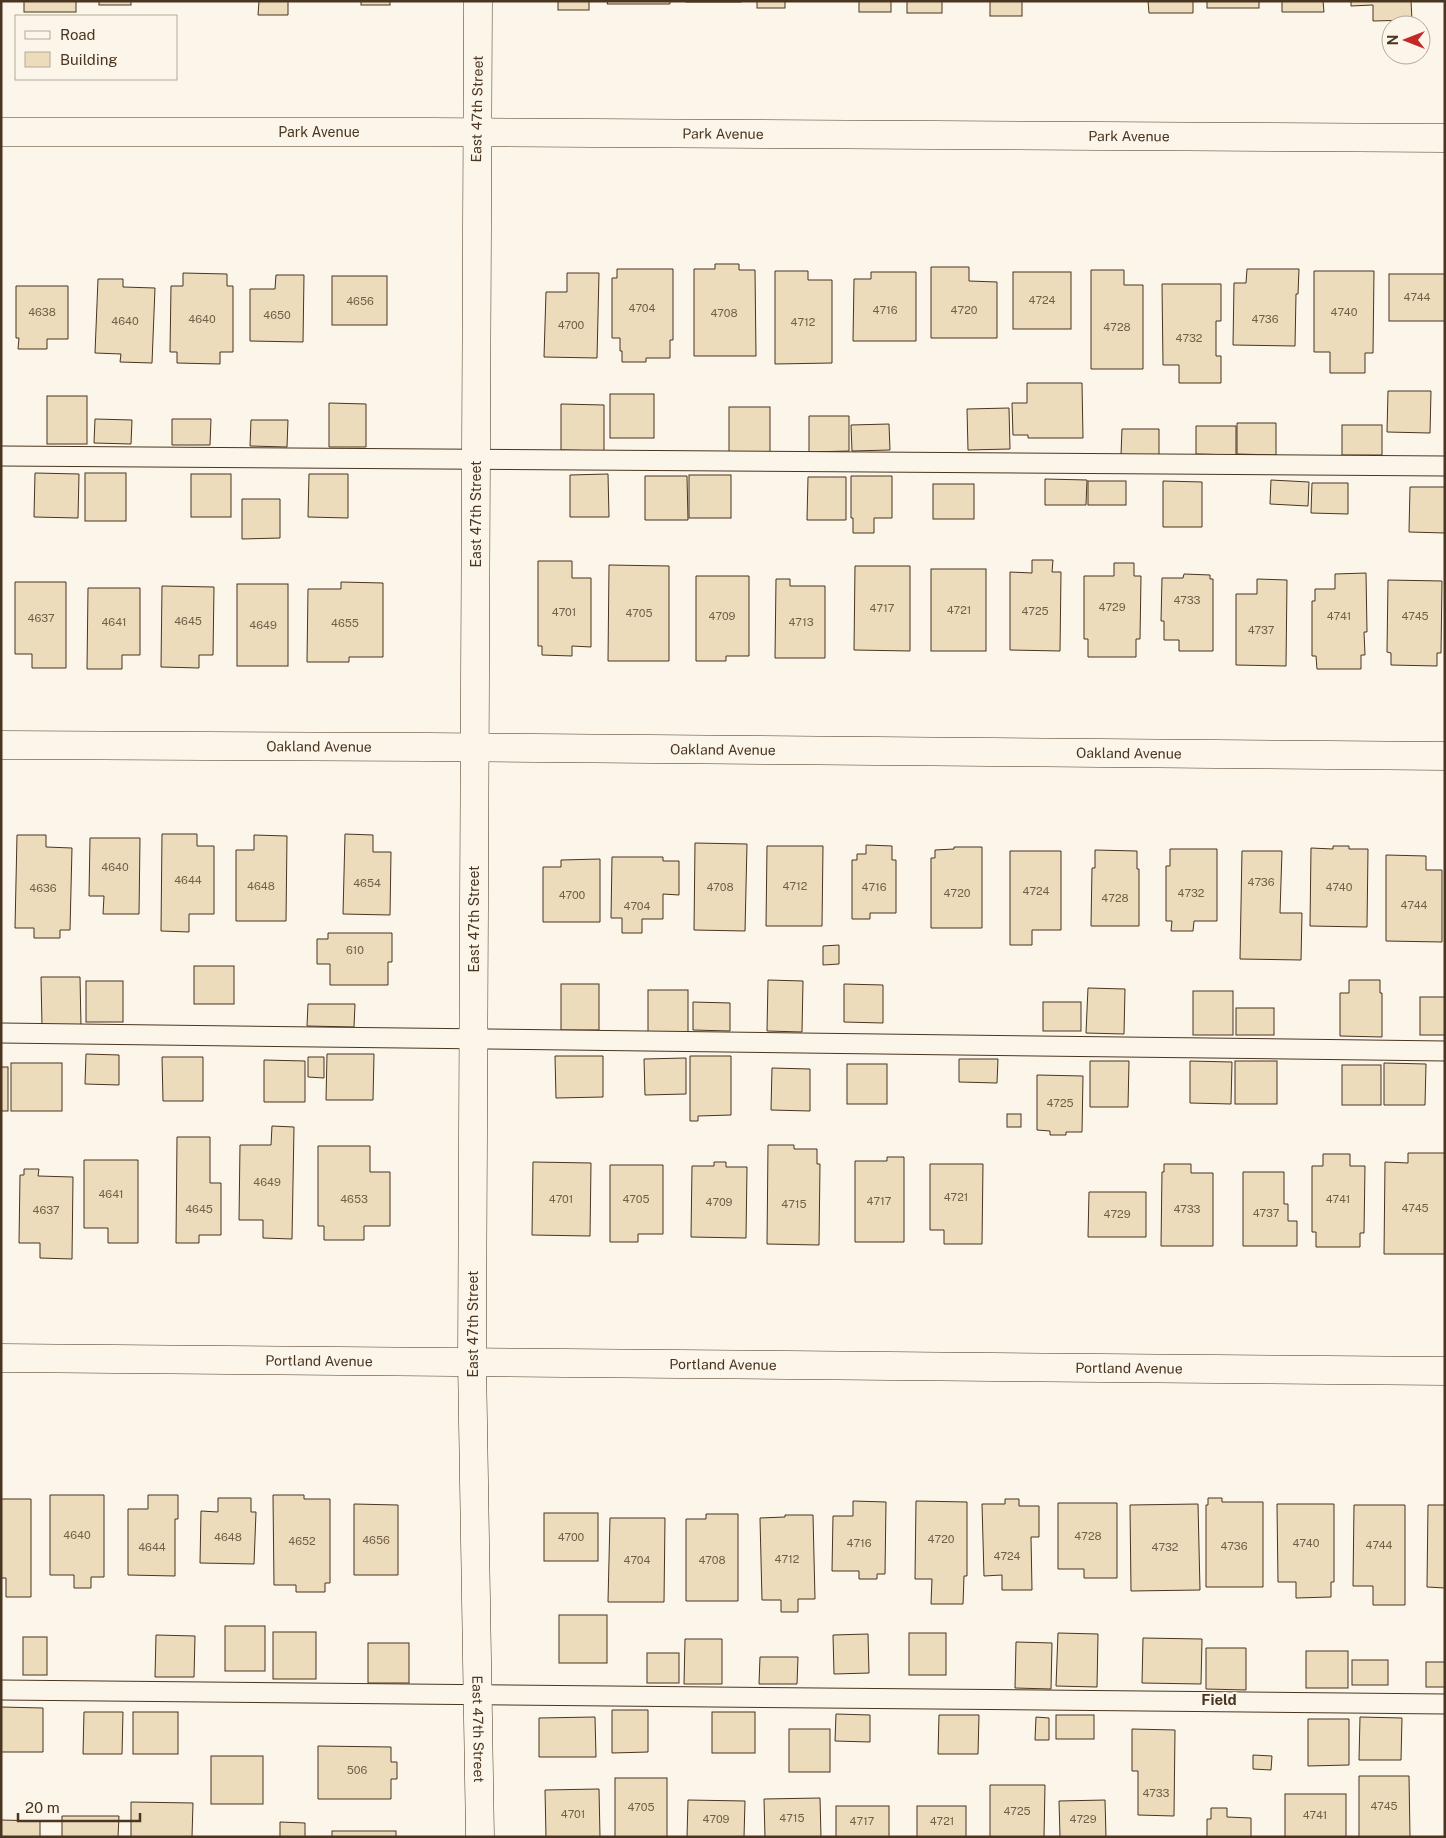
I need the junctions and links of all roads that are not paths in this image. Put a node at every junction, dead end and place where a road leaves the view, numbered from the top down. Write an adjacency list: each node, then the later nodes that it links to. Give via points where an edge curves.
1 (478, 1): 3 (street, East 47th Street)
2 (1, 132): 3 (street, Park Avenue)
3 (476, 132): 4 (street, Park Avenue); 6 (street, East 47th Street)
4 (1445, 138)
5 (1, 456): 6 (lane)
6 (476, 459): 7 (lane); 9 (street, East 47th Street)
7 (1445, 466)
8 (1, 745): 9 (street, Oakland Avenue)
9 (475, 748): 10 (street, Oakland Avenue); 12 (street, East 47th Street)
10 (1445, 756)
11 (1, 1033): 12 (lane)
12 (474, 1039): 13 (lane); 15 (street, East 47th Street)
13 (1445, 1051)
14 (1, 1358): 15 (street, Portland Avenue)
15 (472, 1362): 16 (street, Portland Avenue); 18 (street, East 47th Street)
16 (1445, 1371)
17 (1, 1690): 18 (lane)
18 (476, 1694): 19 (lane); 20 (street, East 47th Street)
19 (1445, 1704)
20 (480, 1837)

